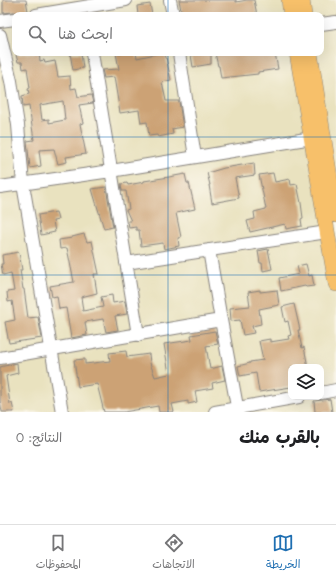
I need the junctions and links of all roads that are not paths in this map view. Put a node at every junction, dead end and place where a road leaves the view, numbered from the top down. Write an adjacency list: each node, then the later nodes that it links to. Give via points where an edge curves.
1 (126, 0): 5 (street)
2 (170, 0): 7 (street)
3 (289, 0): 8 (main road)
4 (302, 0): 9 (main road)
5 (84, 7): 6 (street)
6 (54, 12)
7 (172, 12)
8 (291, 12)
9 (304, 12)
10 (12, 19): 11 (street)
11 (0, 21)
12 (336, 22): 13 (street)
13 (324, 24)
14 (0, 35): 22 (street, via 18,125)
15 (92, 56): 21 (street)
16 (179, 56): 20 (street)
17 (298, 56): 19 (main road)
18 (311, 56): 24 (main road)
19 (312, 138): 20 (street); 26 (main road)
20 (195, 157): 21 (street)
21 (111, 171): 22 (street); 28 (street)
22 (23, 184): 23 (street); 32 (street)
23 (0, 188)
24 (334, 188): 25 (main road)
25 (336, 215)
26 (327, 232): 27 (street); 29 (main road)
27 (209, 250): 28 (street); 30 (street)
28 (126, 263): 31 (street)
29 (336, 284)
30 (221, 320): 31 (street); 37 (street)
31 (138, 335): 32 (street)
32 (51, 349): 33 (street); 38 (street)
33 (0, 358)
34 (336, 390): 35 (street)
35 (324, 392)
36 (288, 399): 37 (street)
37 (237, 410): 39 (street)
38 (62, 412)
39 (215, 412)

